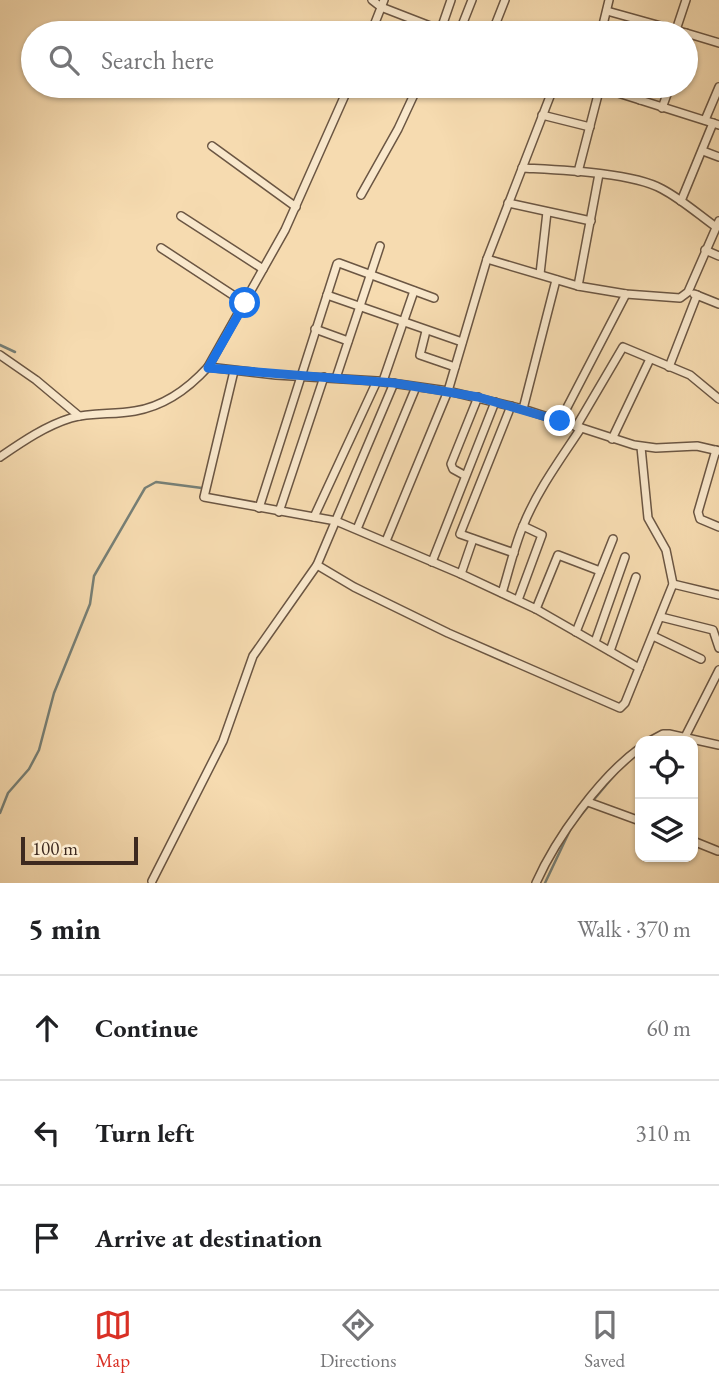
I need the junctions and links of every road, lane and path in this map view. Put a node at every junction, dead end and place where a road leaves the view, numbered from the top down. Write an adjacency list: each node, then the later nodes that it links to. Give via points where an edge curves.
1 (372, 0): 7 (street)
2 (451, 0): 11 (street)
3 (472, 0): 12 (street)
4 (505, 0): 13 (street)
5 (609, 0): 8 (street)
6 (686, 0): 16 (street)
7 (383, 4): 9 (street); 10 (street)
8 (607, 11): 14 (street); 15 (street)
9 (376, 21)
10 (419, 21)
11 (446, 21)
12 (464, 21)
13 (497, 21)
14 (604, 21)
15 (637, 21)
16 (679, 21)
17 (698, 38): 18 (street)
18 (719, 43)
19 (719, 87): 29 (street)
20 (344, 98): 40 (street)
21 (412, 98): 37 (street)
22 (549, 98): 28 (street)
23 (596, 98): 30 (street)
24 (634, 98): 26 (street)
25 (666, 98): 27 (street)
26 (640, 100): 27 (street)
27 (662, 108): 29 (street)
28 (542, 115): 30 (street); 34 (street)
29 (712, 123): 32 (street)
30 (590, 127): 35 (street)
31 (212, 146): 40 (street)
32 (703, 151): 33 (street); 38 (street)
33 (719, 157)
34 (522, 168): 35 (street); 39 (street)
35 (578, 172): 36 (street)
36 (599, 174): 38 (street, via 648,183); 43 (street)
37 (361, 195)
38 (681, 201): 44 (street)
39 (508, 203): 41 (street); 49 (street)
40 (296, 207): 50 (street)
41 (547, 212): 43 (street); 51 (street)
42 (181, 216): 50 (street)
43 (591, 221): 54 (street)
44 (718, 224): 47 (street)
45 (380, 246): 52 (street)
46 (161, 248): 61 (street)
47 (705, 250): 48 (street); 56 (street)
48 (719, 256)
49 (487, 259): 51 (street); 68 (street)
50 (264, 269): 61 (street)
51 (540, 274): 53 (street)
52 (369, 275): 55 (street); 58 (street, via 338,263); 63 (street)
53 (556, 280): 54 (street); 86 (street)
54 (578, 286): 57 (street)
55 (414, 291): 60 (street); 64 (street)
56 (688, 292): 57 (street, via 680,298); 59 (street)
57 (626, 294): 88 (street)
58 (327, 295): 63 (street); 65 (street)
59 (697, 295): 62 (street); 72 (street)
60 (434, 299)
61 (245, 303): 73 (street)
62 (719, 304)
63 (359, 307): 64 (street); 67 (street)
64 (404, 323): 66 (street); 78 (street)
65 (315, 329): 67 (street); 75 (street)
66 (426, 331): 68 (street); 71 (street, via 420,355)
67 (348, 341): 77 (street)
68 (462, 342): 71 (street)
69 (0, 355): 87 (street)
70 (650, 359): 72 (street); 89 (street, via 623,347); 90 (street)
71 (455, 367): 81 (street)
72 (669, 367): 83 (street, via 690,376)
73 (208, 368): 74 (street); 87 (street, via 175,397 150,407)
74 (234, 371): 75 (street); 95 (street, via 204,495)
75 (300, 375): 76 (street); 95 (street)
76 (324, 377): 77 (street); 96 (street)
77 (336, 378): 78 (street)
78 (380, 381): 79 (street); 97 (street)
79 (394, 383): 80 (street); 98 (street)
80 (416, 387): 81 (street); 101 (street)
81 (447, 391): 82 (street); 104 (street)
82 (478, 397): 84 (street); 94 (street, via 450,464)
83 (719, 399)
84 (495, 402): 85 (street); 94 (street)
85 (511, 406): 86 (street); 102 (street, via 460,534)
86 (523, 409): 88 (street)
87 (79, 416): 93 (street, via 41,431)
88 (560, 421): 89 (street)
89 (579, 428): 90 (street); 99 (street)
90 (612, 439): 91 (street)
91 (641, 447): 92 (street); 112 (street, via 648,518 666,551)
92 (718, 450): 100 (street, via 698,512 702,520)
93 (0, 457)
94 (464, 475): 107 (street)
95 (259, 508): 96 (street)
96 (279, 512): 97 (street)
97 (314, 517): 98 (street)
98 (336, 521): 101 (street); 108 (street)
99 (523, 526): 105 (street); 115 (street, via 542,535)
100 (719, 527)
101 (356, 529): 104 (street)
102 (473, 539): 105 (street); 110 (street)
103 (613, 539): 109 (street)
104 (386, 541): 107 (street)
105 (514, 553): 113 (street)
106 (625, 557): 120 (street)
107 (432, 562): 110 (street)
108 (317, 565): 124 (street, via 437,628 617,708 625,703); 136 (street, via 253,656 223,741)
109 (600, 571): 116 (street, via 558,555); 118 (street)
110 (461, 574): 113 (street)
111 (636, 577): 122 (street)
112 (673, 584): 114 (street); 117 (street)
113 (502, 593): 115 (street)
114 (719, 595)
115 (517, 600): 116 (street)
116 (536, 609): 118 (street)
117 (661, 617): 119 (street); 121 (street, via 713,630)
118 (576, 632): 120 (street)
119 (653, 636): 123 (street); 124 (street)
120 (595, 642): 122 (street)
121 (719, 648)
122 (610, 651): 124 (street)
123 (701, 659)
124 (639, 668)
125 (719, 670): 128 (street)
126 (659, 736): 127 (street)
127 (678, 736)
128 (686, 736)
129 (698, 740): 130 (street)
130 (719, 745)
131 (635, 752): 132 (street)
132 (588, 802): 133 (street); 137 (street, via 559,840)
133 (635, 819)
134 (698, 843): 135 (street)
135 (718, 851)
136 (152, 881)
137 (536, 883)

